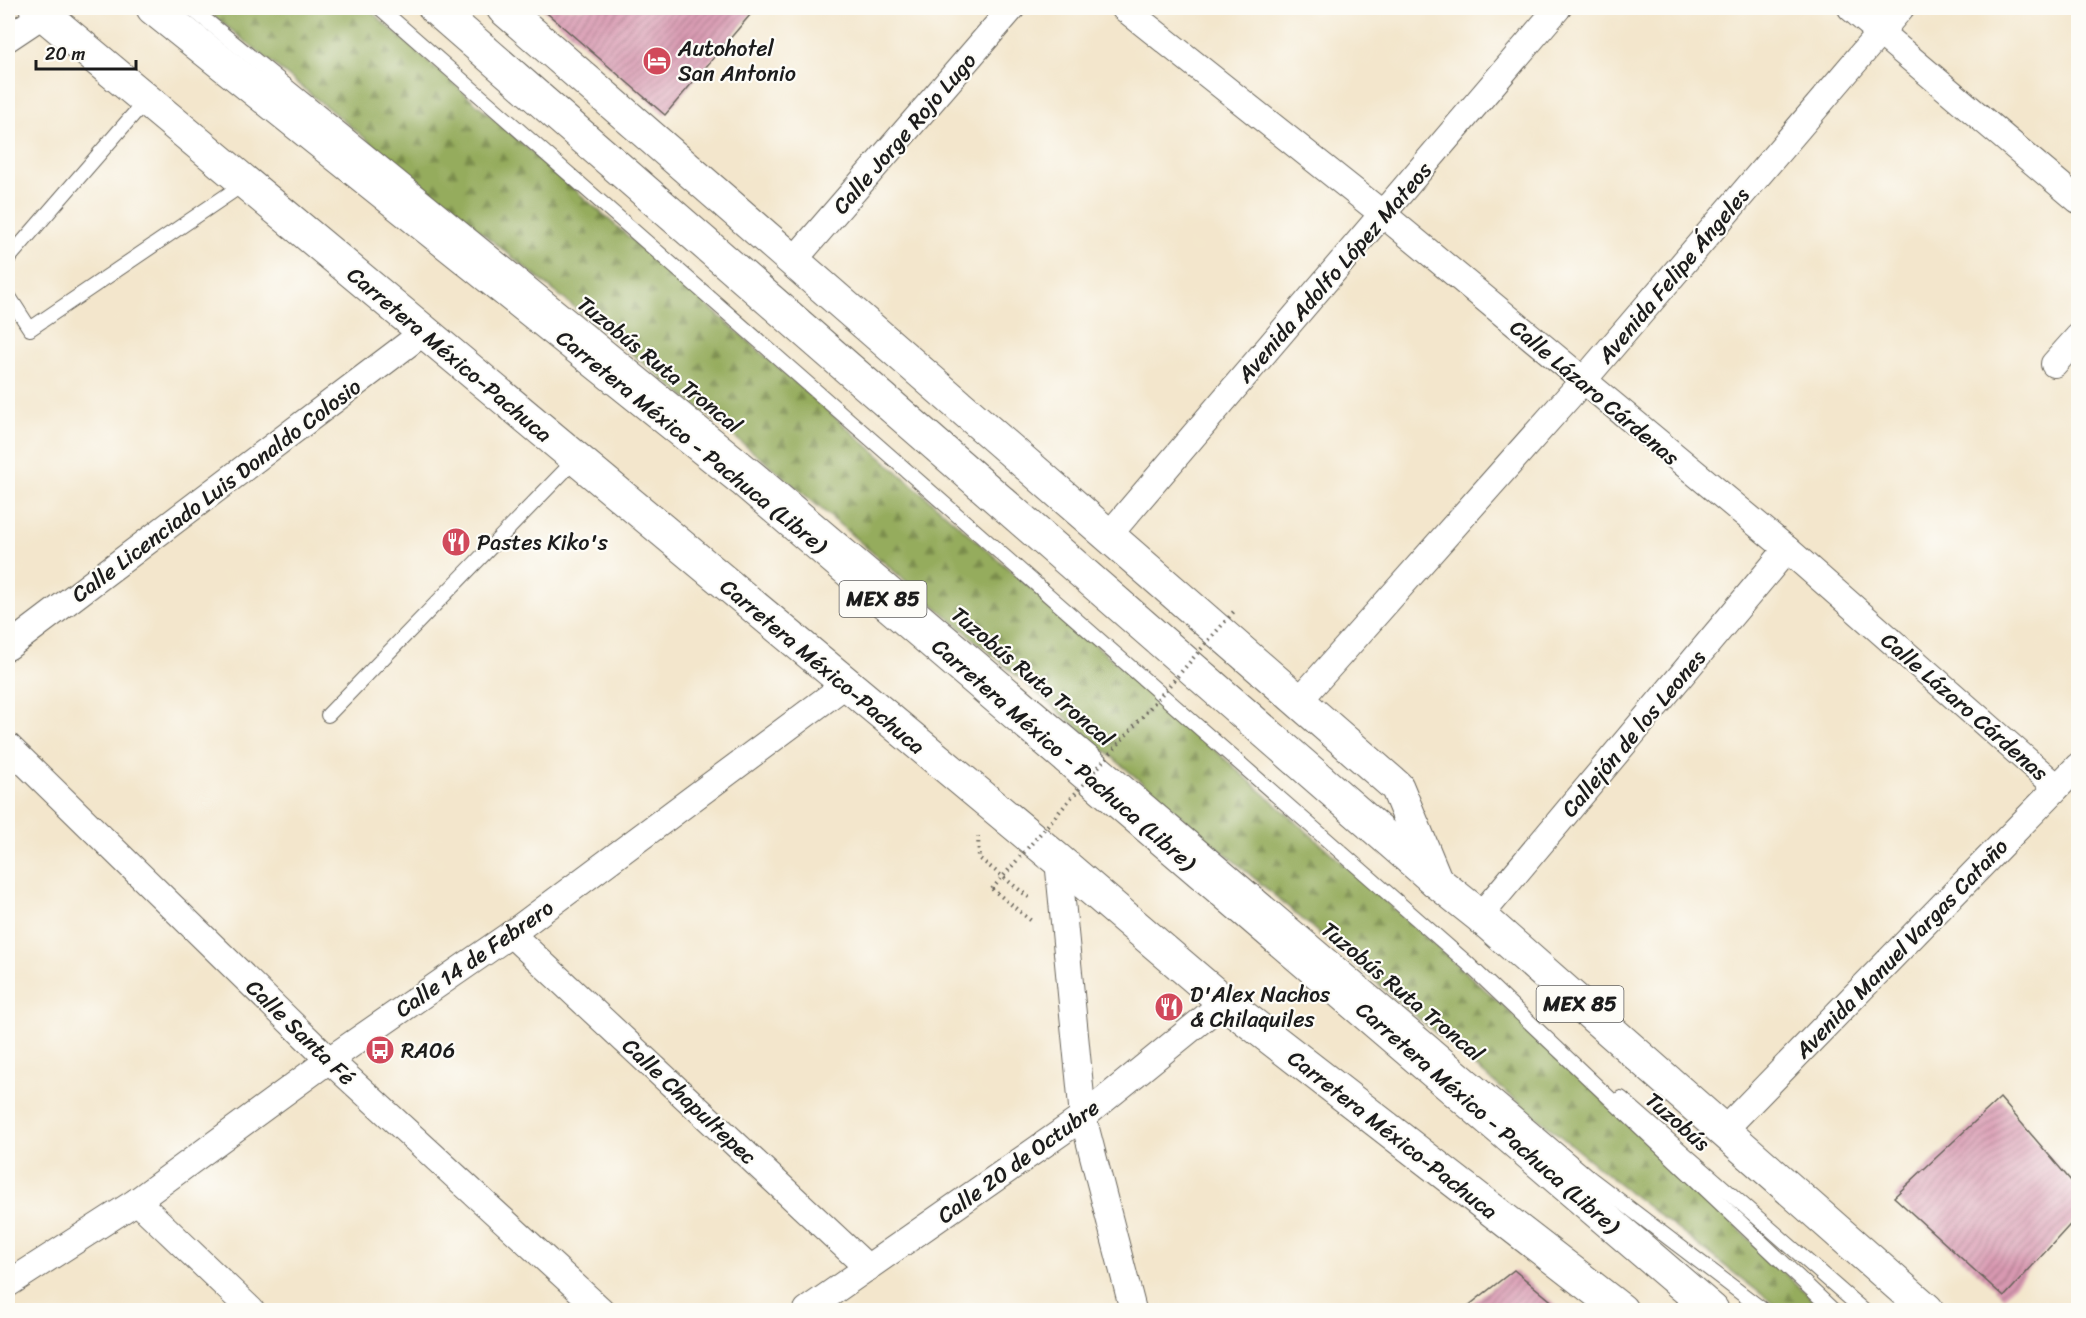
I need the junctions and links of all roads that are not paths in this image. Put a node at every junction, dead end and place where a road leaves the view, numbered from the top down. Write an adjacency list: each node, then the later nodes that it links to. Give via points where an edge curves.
1 (153, 8): 52 (main road, Carretera México - Pachuca (Libre) / MEX 85, via 743,480)
2 (190, 8): 53 (lane, Tuzobús Ruta Troncal, via 758,470 1590,1178)
3 (380, 8): 39 (lane)
4 (435, 8): 36 (main road, MEX 85)
5 (503, 8): 19 (main road)
6 (1012, 8): 19 (street, Calle Jorge Rojo Lugo)
7 (1124, 8): 17 (street, Calle Lázaro Cárdenas)
8 (1558, 8): 17 (street, Avenida Adolfo López Mateos)
9 (1851, 8): 12 (street)
10 (1901, 8): 12 (street, Avenida Felipe Ángeles)
11 (40, 11): 13 (street); 14 (main road, Carretera México-Pachuca)
12 (1881, 31): 16 (street); 24 (street, Avenida Felipe Ángeles)
13 (8, 38)
14 (146, 100): 15 (main road, Carretera México-Pachuca); 18 (lane)
15 (245, 183): 20 (lane, via 30,329); 21 (main road, Carretera México-Pachuca)
16 (2079, 200)
17 (1384, 215): 24 (street, Calle Lázaro Cárdenas); 26 (street, Avenida Adolfo López Mateos)
18 (8, 259)
19 (795, 259): 26 (main road)
20 (8, 295)
21 (424, 332): 25 (main road, Carretera México-Pachuca); 28 (street, Calle Licenciado Luis Donaldo Colosio)
22 (2079, 337): 23 (street)
23 (2054, 364)
24 (1582, 382): 27 (street, Calle Lázaro Cárdenas); 30 (street, Avenida Felipe Ángeles)
25 (575, 460): 29 (main road, Carretera México-Pachuca); 31 (lane)
26 (1108, 536): 30 (main road)
27 (1787, 549): 34 (street, Calle Lázaro Cárdenas); 37 (street, Callejón de los Leones)
28 (8, 647)
29 (845, 685): 35 (main road, Carretera México-Pachuca); 38 (street, Calle 14 de Febrero)
30 (1298, 702): 36 (main road, via 1397,787)
31 (328, 715)
32 (8, 746): 41 (street, Calle Santa Fé)
33 (2079, 766): 34 (street, Avenida Manuel Vargas Cataño)
34 (2057, 787): 43 (street, Avenida Manuel Vargas Cataño)
35 (1058, 860): 40 (main road, Carretera México-Pachuca); 42 (street)
36 (1436, 881): 37 (main road, MEX 85)
37 (1480, 916): 43 (main road, MEX 85)
38 (511, 934): 41 (street, Calle 14 de Febrero); 45 (street, Calle Chapultepec)
39 (1466, 962): 54 (lane); 55 (lane, Tuzobús)
40 (1224, 1002): 42 (street, Calle 20 de Octubre); 51 (main road, Carretera México-Pachuca)
41 (329, 1060): 44 (street, Calle 14 de Febrero); 48 (street, Calle Santa Fé)
42 (1083, 1117): 45 (street, Calle 20 de Octubre); 50 (street)
43 (1724, 1130): 56 (main road, MEX 85)
44 (137, 1201): 46 (street, Calle 14 de Febrero); 47 (street)
45 (868, 1268): 49 (street, Calle 20 de Octubre)
46 (12, 1273)
47 (251, 1311)
48 (601, 1311)
49 (807, 1311)
50 (1133, 1311)
51 (1621, 1311)
52 (1712, 1311)
53 (1763, 1311)
54 (1833, 1311)
55 (1863, 1311)
56 (1927, 1311)

